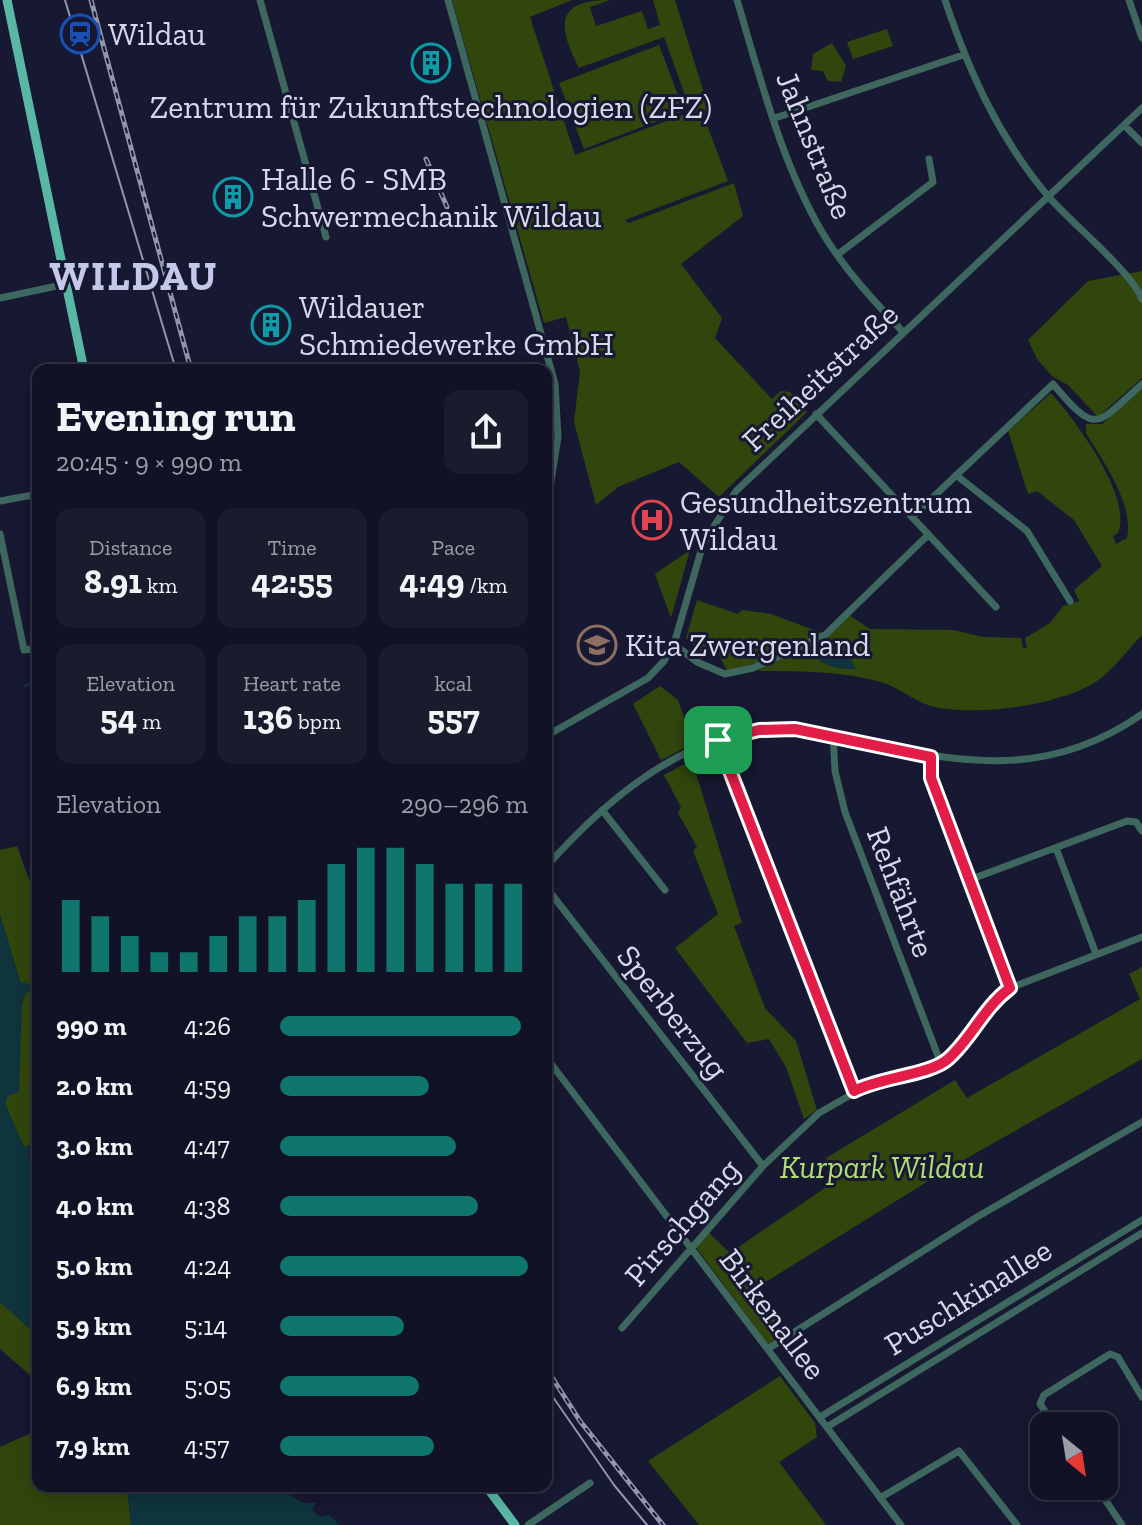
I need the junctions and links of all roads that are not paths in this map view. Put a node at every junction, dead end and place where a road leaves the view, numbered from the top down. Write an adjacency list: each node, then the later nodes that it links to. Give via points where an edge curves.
1 (7, 0): 17 (main road)
2 (260, 0): 15 (street)
3 (448, 0): 22 (street)
4 (737, 0): 10 (street, Jahnstraße)
5 (945, 0): 8 (street)
6 (1129, 0): 7 (street)
7 (1142, 38)
8 (963, 55): 10 (street); 14 (street, via 996,123)
9 (1142, 108): 11 (street, Freiheitstraße)
10 (775, 118): 16 (street, Jahnstraße, via 800,190)
11 (1124, 125): 12 (street); 14 (street, Freiheitstraße)
12 (1142, 143)
13 (929, 159): 16 (street, via 933,182)
14 (1048, 196): 19 (street); 20 (street, Freiheitstraße)
15 (326, 237)
16 (837, 255): 20 (street, Jahnstraße)
17 (66, 284): 18 (street); 21 (main road)
18 (0, 298)
19 (1142, 299)
20 (903, 332): 25 (street, Freiheitstraße)
21 (83, 364)
22 (549, 364)
23 (552, 373): 26 (street, via 558,437)
24 (1142, 384): 27 (street, via 1102,420 1092,421 1084,419 1053,384)
25 (816, 414): 30 (street); 35 (street, Freiheitstraße, via 746,480 718,515 693,570)
26 (552, 474)
27 (956, 475): 30 (street); 33 (street, via 1030,534)
28 (32, 495): 29 (street)
29 (0, 501)
30 (912, 517): 32 (street)
31 (0, 534): 36 (street, via 24,650)
32 (928, 535): 34 (street); 35 (street, via 825,635 753,668 725,674)
33 (1070, 601)
34 (996, 607)
35 (674, 644): 38 (street, Freiheitstraße, via 648,678)
36 (32, 649)
37 (1142, 714): 41 (street, via 1083,745 1033,759 993,763)
38 (552, 733)
39 (833, 734): 40 (street, via 770,729); 41 (street); 52 (street, Rehfährte, via 845,812)
40 (718, 740): 42 (street, via 663,766); 54 (street)
41 (931, 757): 46 (street, via 931,778)
42 (602, 810): 45 (street); 47 (street)
43 (1142, 831): 44 (street, via 1136,822 1127,821)
44 (1056, 848): 46 (street); 50 (street)
45 (552, 861)
46 (969, 880): 51 (street)
47 (665, 890)
48 (552, 895): 56 (street, Sperberzug)
49 (1142, 937): 50 (street)
50 (1096, 954): 51 (street)
51 (1010, 988): 52 (street, via 989,1005)
52 (941, 1064): 54 (street, Pirschgang)
53 (552, 1065): 59 (street, Birkenallee)
54 (854, 1091): 56 (street, Pirschgang, via 817,1115)
55 (1142, 1122): 61 (street, via 969,1222)
56 (763, 1166): 59 (street, Pirschgang)
57 (1142, 1220): 64 (street, Puschkinallee)
58 (1142, 1233): 65 (street, Puschkinallee)
59 (692, 1246): 60 (street, Pirschgang); 61 (street, Birkenallee)
60 (622, 1328)
61 (769, 1348): 64 (street, Birkenallee)
62 (1142, 1397): 63 (street, via 1118,1357 1110,1354 1044,1395 1040,1404)
63 (1045, 1412)
64 (820, 1417): 65 (street, Birkenallee)
65 (827, 1427): 68 (street, Birkenallee)
66 (590, 1483): 71 (street)
67 (490, 1492): 70 (main road)
68 (880, 1498): 72 (street, Birkenallee); 73 (street, via 959,1451)
69 (1105, 1500): 74 (street)
70 (515, 1525)
71 (528, 1525)
72 (901, 1525)
73 (1017, 1525)
74 (1122, 1525)

